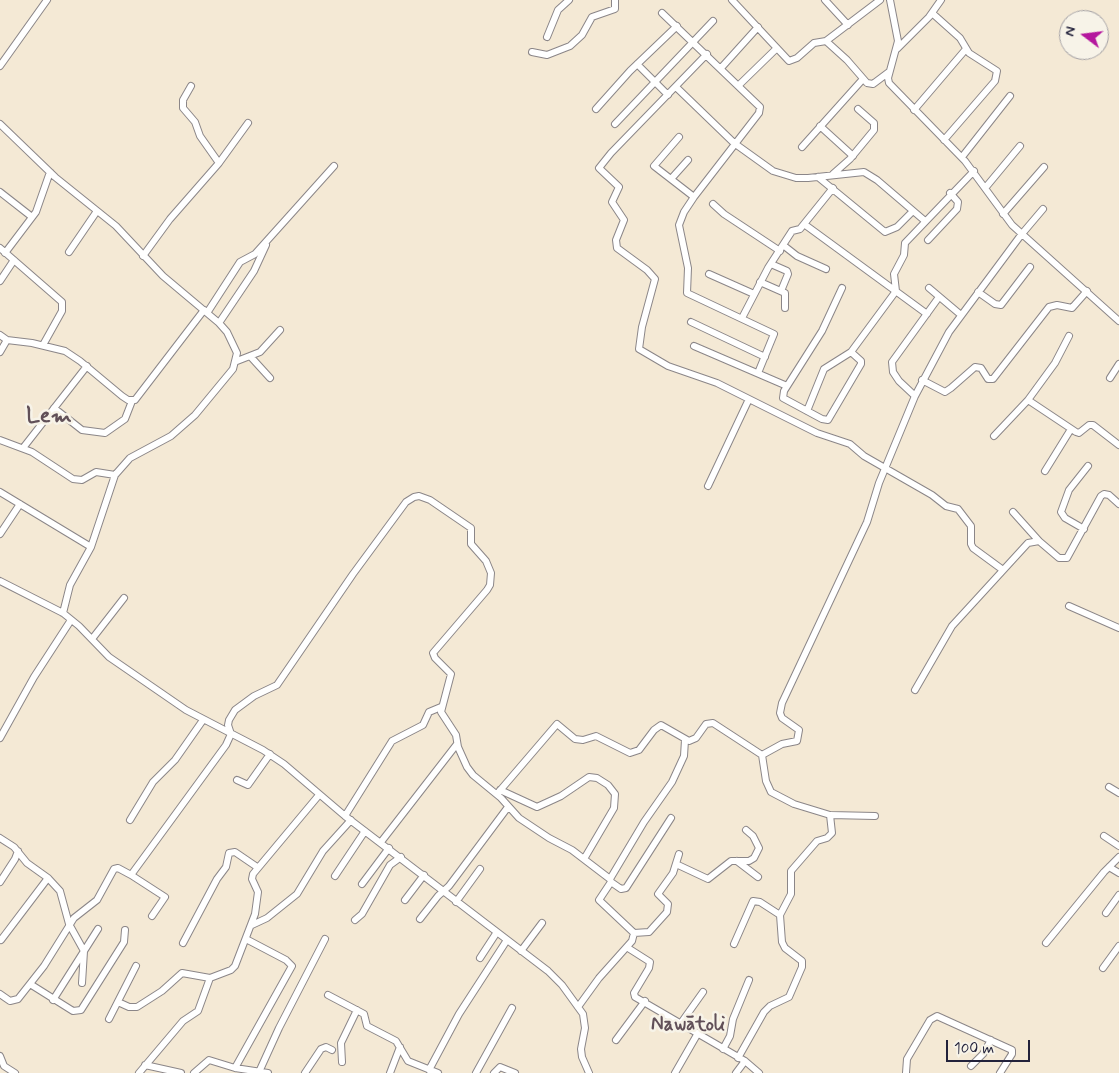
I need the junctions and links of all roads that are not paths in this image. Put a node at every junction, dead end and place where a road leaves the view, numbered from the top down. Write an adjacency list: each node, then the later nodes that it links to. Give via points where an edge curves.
1 (47, 0): 24 (street)
2 (569, 0): 15 (street, via 558,10)
3 (615, 0): 21 (street, via 615,9 592,17 582,35 570,46 547,55)
4 (732, 0): 14 (street)
5 (825, 0): 12 (street)
6 (880, 0): 12 (street)
7 (890, 0): 19 (street)
8 (941, 0): 10 (street)
9 (662, 13): 13 (street)
10 (932, 13): 19 (street); 20 (street, via 960,38)
11 (713, 21): 17 (street)
12 (848, 25): 16 (street)
13 (677, 26): 17 (street); 23 (street)
14 (758, 27): 18 (street); 25 (street)
15 (547, 37)
16 (826, 41): 18 (street, via 814,44 792,61); 27 (street)
17 (693, 42): 22 (street); 28 (street)
18 (776, 48): 29 (street)
19 (897, 49): 26 (street)
20 (966, 49): 36 (street); 42 (street, via 994,68 997,77)
21 (532, 52)
22 (707, 54): 25 (street); 31 (street)
23 (638, 64): 28 (street); 34 (street)
24 (0, 66)
25 (721, 68): 29 (street)
26 (889, 72): 27 (street, via 873,84); 36 (street, via 889,83)
27 (862, 79): 40 (street)
28 (654, 82): 32 (street); 39 (street)
29 (739, 85): 43 (street, via 760,110)
30 (191, 86): 49 (street, via 182,104)
31 (676, 87): 32 (street); 43 (street)
32 (668, 95): 119 (street, via 599,168 619,186 612,202 624,220 616,240 617,248 648,270 655,279 639,349 668,366 717,383)
33 (1010, 96): 47 (street)
34 (596, 109)
35 (858, 109): 46 (street, via 875,127)
36 (914, 110): 42 (street)
37 (248, 123): 49 (street)
38 (0, 124): 53 (street)
39 (615, 124)
40 (820, 126): 45 (street); 46 (street)
41 (679, 137): 56 (street, via 654,166)
42 (944, 140): 47 (street)
43 (734, 143): 55 (street, via 784,176); 61 (street)
44 (1020, 146): 57 (street)
45 (802, 147)
46 (853, 156): 54 (street)
47 (962, 157): 52 (street)
48 (688, 160): 56 (street)
49 (219, 163): 76 (street)
50 (334, 166): 72 (street)
51 (1044, 167): 66 (street)
52 (974, 171): 57 (street); 60 (street)
53 (50, 172): 64 (street); 67 (street, via 41,202)
54 (833, 174): 55 (street); 65 (street, via 870,174)
55 (818, 177): 58 (street)
56 (671, 179): 61 (street)
57 (986, 187): 66 (street)
58 (833, 188): 65 (street, via 885,232 897,227); 69 (street)
59 (0, 192): 67 (street)
60 (950, 193): 68 (street); 71 (street, via 958,202 957,209)
61 (694, 197): 96 (street, via 679,224 688,268 688,293)
62 (714, 204): 73 (street, via 724,214)
63 (1043, 209): 70 (street)
64 (97, 211): 75 (street); 76 (street)
65 (914, 211): 68 (street)
66 (1003, 214): 70 (street)
67 (32, 217): 74 (street)
68 (925, 221): 86 (street, via 906,243 894,274)
69 (804, 224): 73 (street, via 792,232); 86 (street)
70 (1021, 234): 88 (street); 89 (street)
71 (928, 240)
72 (267, 241): 93 (street, via 236,267); 99 (street, via 254,271)
73 (782, 248): 78 (street); 80 (street)
74 (3, 250): 77 (street)
75 (69, 252)
76 (143, 256): 93 (street)
77 (14, 260): 82 (street); 104 (street, via 62,302 62,311)
78 (771, 264): 83 (street); 87 (street, via 788,271)
79 (1030, 267): 89 (street, via 1001,305)
80 (826, 269)
81 (709, 274): 90 (street)
82 (0, 280)
83 (760, 282): 87 (street); 90 (street)
84 (842, 288): 117 (street, via 822,331)
85 (929, 288): 91 (street)
86 (896, 290): 94 (street); 107 (street)
87 (781, 291): 92 (street, via 787,294)
88 (1087, 291): 97 (street); 116 (street, via 1072,308 1057,304 1049,307 993,378 988,379 981,368 975,367 945,392)
89 (978, 292): 95 (street)
90 (754, 294): 96 (street)
91 (939, 297): 94 (street); 95 (street)
92 (785, 308)
93 (206, 311): 99 (street); 121 (street, via 139,398)
94 (927, 314): 118 (street, via 892,362 899,381)
95 (961, 315): 116 (street)
96 (742, 318): 109 (street, via 774,334)
97 (1118, 318)
98 (691, 322): 109 (street)
99 (219, 323): 110 (street, via 234,343)
100 (280, 330): 108 (street, via 260,352)
101 (0, 335): 103 (street)
102 (1070, 336): 120 (street)
103 (7, 340): 104 (street); 106 (street)
104 (43, 345): 112 (street, via 65,351)
105 (694, 346): 113 (street)
106 (0, 352)
107 (851, 352): 123 (street, via 824,369); 123 (street, via 861,364 830,417 825,420)
108 (250, 356): 110 (street); 114 (street)
109 (765, 357): 113 (street)
110 (237, 361): 132 (street, via 183,427 130,458)
111 (1119, 364): 115 (street)
112 (87, 366): 121 (street); 122 (street)
113 (758, 373): 117 (street)
114 (270, 378)
115 (1110, 378)
116 (922, 380): 118 (street)
117 (786, 386): 123 (street, via 783,398)
118 (915, 396): 130 (street)
119 (749, 399): 130 (street, via 817,434 850,444); 133 (street)
120 (1028, 400): 124 (street); 125 (street)
121 (132, 401): 122 (street, via 125,419 105,433 82,430)
122 (54, 408): 128 (street)
123 (807, 411)
124 (1072, 429): 127 (street, via 1079,433 1093,425); 131 (street)
125 (994, 436)
126 (0, 440): 128 (street)
127 (1119, 445)
128 (23, 448): 132 (street, via 73,480 82,480 96,472)
129 (1088, 466): 140 (street, via 1068,490 1061,512)
130 (885, 468): 144 (street, via 961,512 971,526 973,548); 160 (street, via 864,529 782,703 782,718 799,730 796,741 782,744)
131 (1045, 471)
132 (115, 475): 143 (street)
133 (708, 486)
134 (1119, 491): 136 (street)
135 (0, 492): 137 (street)
136 (1114, 498): 138 (street); 140 (street, via 1106,494 1101,496)
137 (20, 504): 141 (street); 143 (street)
138 (1119, 504)
139 (1013, 512): 142 (street)
140 (1084, 529): 142 (street, via 1067,558 1060,558)
141 (0, 534)
142 (1039, 541): 144 (street, via 1028,543)
143 (92, 547): 148 (street, via 66,596)
144 (1003, 570): 152 (street, via 952,626)
145 (0, 581): 148 (street)
146 (124, 598): 151 (street)
147 (1069, 606): 150 (street)
148 (63, 613): 149 (street)
149 (71, 620): 151 (street); 156 (street, via 34,676)
150 (1119, 628)
151 (92, 639): 154 (street, via 116,662)
152 (915, 690)
153 (441, 707): 155 (street, via 451,674 435,658 434,650 487,590 491,579 486,561 471,544 471,528 430,500 414,497 406,502 353,574 277,685 235,710 228,725); 158 (street); 168 (street, via 429,712 423,725 392,741)
154 (203, 720): 155 (street); 171 (street, via 175,760 153,782)
155 (231, 734): 159 (street); 192 (street)
156 (0, 738)
157 (685, 740): 160 (street, via 693,740 706,724 713,723); 163 (street, via 658,726 639,750 630,753 596,736 575,739 557,724); 196 (street, via 684,756 672,782 640,827)
158 (458, 744): 163 (street, via 470,771); 177 (street)
159 (270, 754): 161 (street, via 248,785); 165 (street)
160 (762, 755): 167 (street, via 771,792 794,804)
161 (236, 780)
162 (1109, 786): 164 (street)
163 (498, 792): 166 (street); 184 (street, via 537,807 589,777 598,778 608,785 614,794 614,808)
164 (1119, 793)
165 (319, 795): 168 (street); 187 (street)
166 (508, 807): 184 (street, via 533,828); 199 (street)
167 (830, 814): 169 (street); 205 (street, via 830,836 817,842 791,871 791,894)
168 (344, 816): 172 (street)
169 (875, 816)
170 (671, 818): 196 (street, via 626,888 621,889)
171 (130, 820)
172 (351, 820): 174 (street); 210 (street, via 323,851 297,894 267,918)
173 (746, 830): 185 (street, via 757,842 758,852 749,861)
174 (365, 831): 177 (street); 193 (street)
175 (1104, 836): 178 (street)
176 (0, 838): 180 (street)
177 (381, 842): 179 (street)
178 (1119, 846)
179 (389, 848): 182 (street); 198 (street)
180 (18, 851): 195 (street, via 26,863); 197 (street)
181 (679, 854): 186 (street)
182 (401, 857): 191 (street); 207 (street, via 390,864 361,916)
183 (1119, 857): 188 (street)
184 (584, 859): 196 (street)
185 (735, 860): 186 (street, via 708,879); 194 (street)
186 (676, 864): 214 (street, via 658,894 668,904 668,912 648,932)
187 (257, 867): 210 (street, via 252,879 258,892); 219 (street, via 235,852 229,853 226,867)
188 (1109, 867): 190 (street); 221 (street)
189 (480, 869): 202 (street)
190 (1119, 873)
191 (424, 875): 199 (street); 201 (street)
192 (131, 876): 204 (street, via 165,897); 209 (street, via 116,868 97,900)
193 (335, 876)
194 (758, 876)
195 (48, 878): 209 (street, via 60,890); 217 (street)
196 (611, 881): 214 (street, via 599,900)
197 (0, 882)
198 (362, 884)
199 (444, 892): 202 (street); 206 (street)
200 (1119, 895): 203 (street)
201 (405, 900)
202 (456, 902): 213 (street)
203 (1106, 913)
204 (152, 916)
205 (780, 916): 220 (street, via 760,902 753,901); 251 (street, via 782,942 802,961 802,967 789,997 764,1012)
206 (420, 918)
207 (355, 920)
208 (542, 923): 224 (street)
209 (70, 924): 225 (street); 232 (street)
210 (252, 925): 215 (street)
211 (98, 929): 225 (street)
212 (125, 930): 236 (street, via 124,942 81,1010 73,1011)
213 (497, 932): 218 (street); 226 (street)
214 (634, 933): 223 (street)
215 (246, 939): 229 (street, via 231,970); 256 (street, via 292,966)
216 (325, 939): 258 (street)
217 (1, 940)
218 (507, 940): 224 (street); 257 (street, via 459,1014)
219 (183, 944)
220 (734, 944)
221 (1046, 944)
222 (1119, 946): 228 (street)
223 (628, 948): 237 (street, via 650,962 634,995); 239 (street, via 599,978)
224 (522, 951): 239 (street, via 556,978)
225 (84, 952): 231 (street); 236 (street)
226 (480, 958)
227 (136, 966): 238 (street)
228 (1103, 968)
229 (210, 978): 238 (street, via 182,973 162,992 137,1007); 254 (street, via 198,1011 183,1021)
230 (749, 980): 248 (street)
231 (82, 983)
232 (30, 984): 234 (street, via 14,1001); 236 (street)
233 (703, 992): 243 (street)
234 (0, 994)
235 (328, 995): 241 (street)
236 (53, 1000)
237 (644, 1001): 243 (street); 245 (street)
238 (118, 1002): 242 (street)
239 (578, 1007): 270 (street, via 585,1020 580,1049)
240 (512, 1008): 267 (street)
241 (357, 1010): 247 (street, via 366,1016 367,1026 389,1036); 253 (street, via 341,1043)
242 (110, 1019)
243 (681, 1023): 244 (street)
244 (698, 1033): 248 (street); 271 (street)
245 (616, 1040)
246 (992, 1040): 255 (street); 274 (street, via 933,1017 907,1059); 275 (street, via 1008,1048 1012,1054)
247 (400, 1047): 257 (street, via 408,1061); 265 (street)
248 (723, 1049): 251 (street)
249 (332, 1050): 264 (street, via 321,1049)
250 (0, 1056): 259 (street, via 4,1066)
251 (738, 1058): 252 (street)
252 (745, 1061): 272 (street); 273 (street)
253 (342, 1062)
254 (145, 1065): 260 (street); 261 (street)
255 (971, 1066)
256 (235, 1068): 258 (street); 262 (street, via 209,1060)
257 (429, 1070): 266 (street)
258 (259, 1072): 263 (street)
259 (15, 1073)
260 (139, 1073)
261 (181, 1073)
262 (194, 1073)
263 (268, 1073)
264 (305, 1073)
265 (390, 1073)
266 (438, 1073)
267 (476, 1073)
268 (494, 1073): 269 (street, via 500,1067)
269 (514, 1073)
270 (589, 1073)
271 (675, 1073)
272 (736, 1073)
273 (759, 1073)
274 (906, 1073)
275 (1000, 1073)

